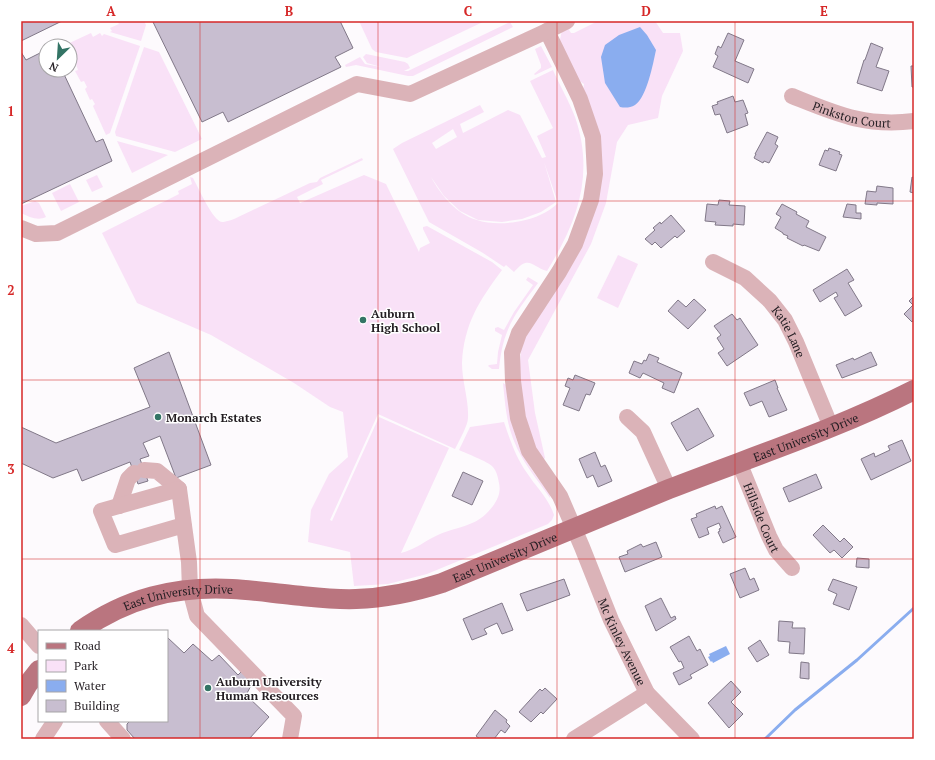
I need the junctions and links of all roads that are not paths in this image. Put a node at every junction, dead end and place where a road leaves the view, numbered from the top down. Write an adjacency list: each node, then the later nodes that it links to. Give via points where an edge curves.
1 (567, 21): 2 (street)
2 (547, 32): 5 (street, via 410,94 357,84 57,233 36,234); 15 (street, Mc Kinley Avenue, via 580,99 593,137 595,174 591,200 575,244 519,333 512,353 512,381 518,418 529,451 560,496)
3 (792, 96): 4 (street, Pinkston Court, via 830,112 868,122)
4 (914, 121)
5 (21, 228)
6 (713, 262): 9 (street, Katie Lane, via 744,278 770,301 784,320 796,342)
7 (914, 390): 9 (main road, East University Drive)
8 (627, 418): 12 (street, via 643,432)
9 (831, 428): 10 (main road, East University Drive)
10 (739, 462): 12 (main road, East University Drive); 16 (street, Hillside Court, via 769,536 776,550)
11 (179, 489): 13 (street); 13 (street, via 157,471 139,471 128,478); 14 (street)
12 (669, 489): 15 (main road, East University Drive)
13 (119, 506): 14 (street, via 101,511 115,545)
14 (184, 524): 17 (street)
15 (574, 529): 17 (main road, East University Drive, via 442,583 394,596 355,599 231,589); 22 (street, Mc Kinley Avenue, via 610,620)
16 (792, 568)
17 (190, 590): 19 (main road, East University Drive, via 146,597 101,617); 28 (street, via 197,616 294,716)
18 (21, 625): 20 (street)
19 (82, 630)
20 (38, 645)
21 (38, 671): 23 (main road)
22 (647, 693): 29 (street); 30 (street, Mc Kinley Avenue)
23 (21, 696)
24 (54, 722): 26 (street)
25 (108, 722): 27 (street)
26 (43, 739)
27 (122, 739)
28 (290, 739)
29 (574, 739)
30 (692, 739)

